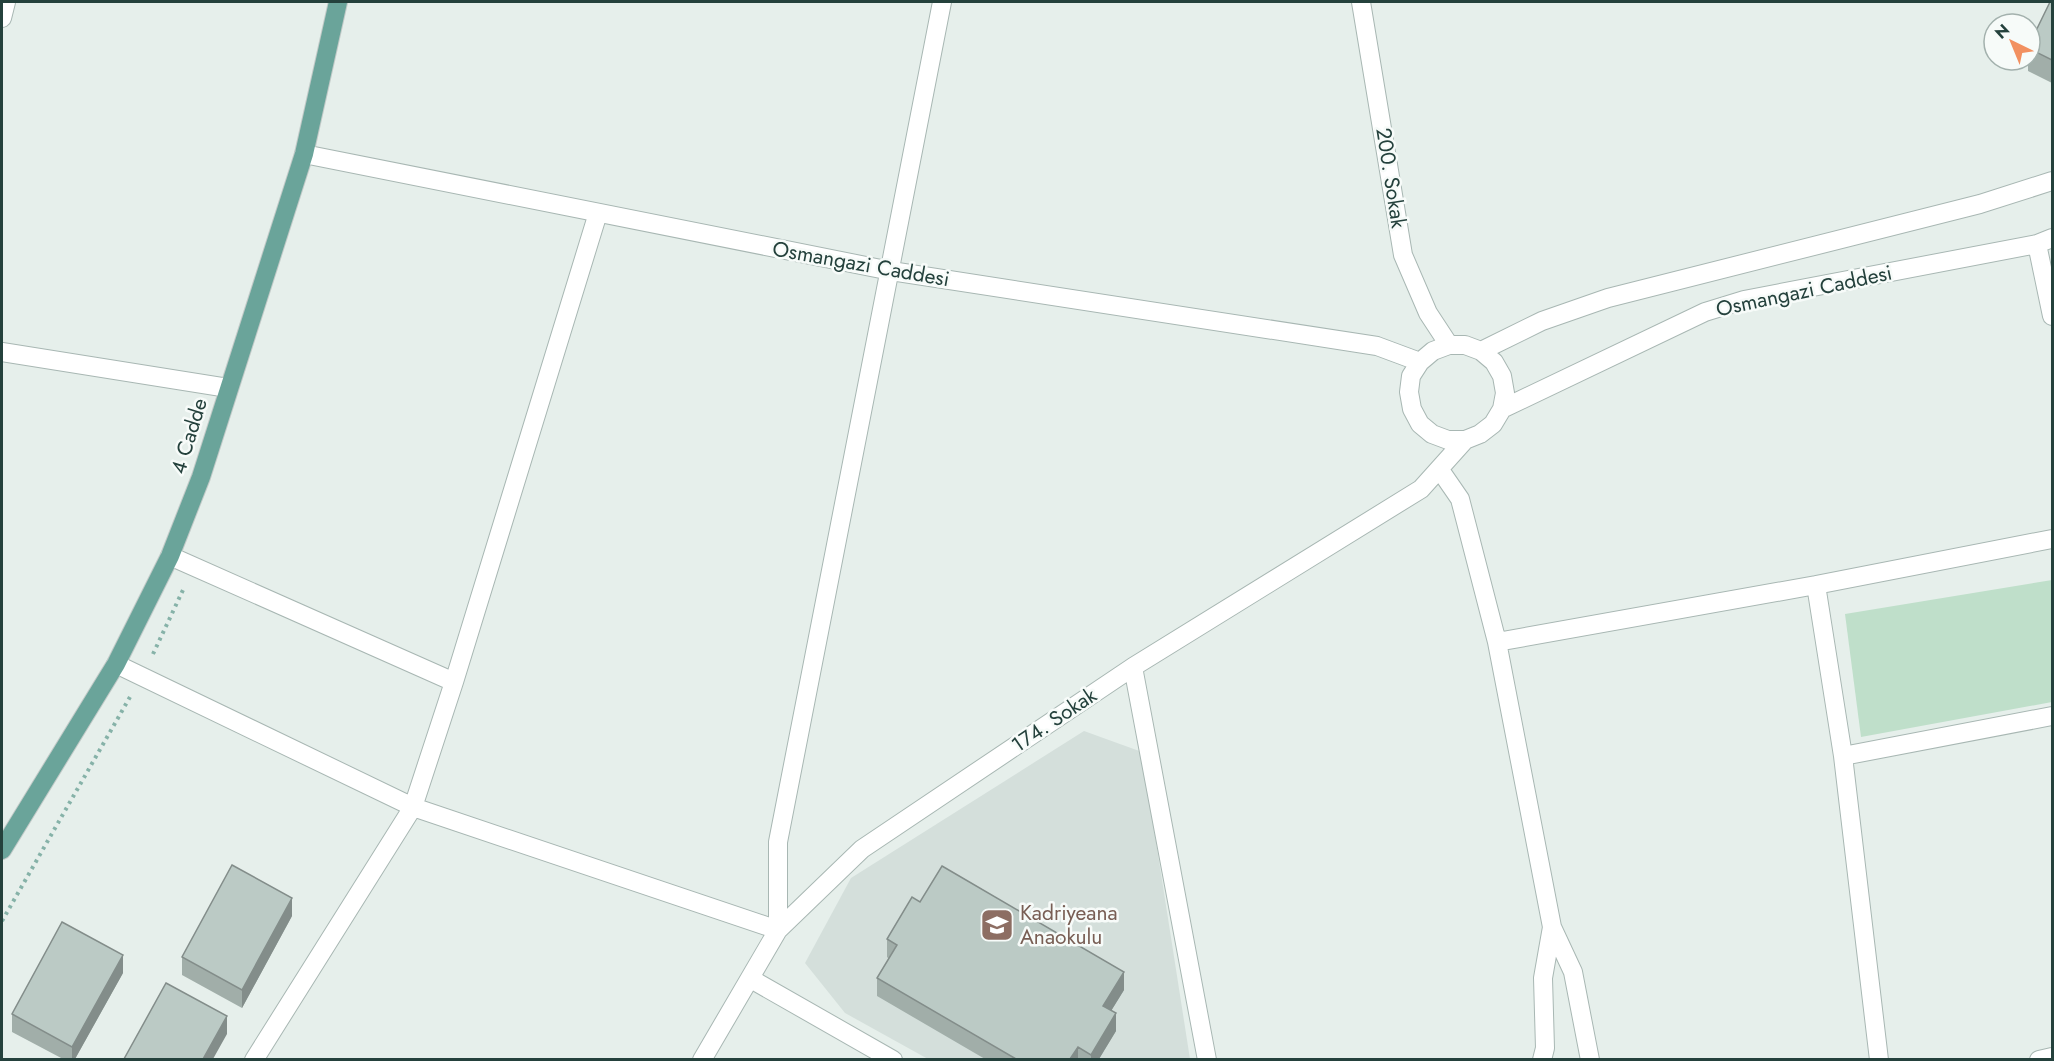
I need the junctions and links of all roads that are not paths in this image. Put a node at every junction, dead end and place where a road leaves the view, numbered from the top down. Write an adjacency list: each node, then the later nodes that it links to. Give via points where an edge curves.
1 (6, 2): 5 (street)
2 (338, 2): 6 (main road, 4 Cadde)
3 (942, 2): 10 (street)
4 (1361, 2): 12 (street, 200. Sokak, via 1404,255 1428,313)
5 (2, 18)
6 (304, 154): 8 (street, Osmangazi Caddesi); 16 (main road, 4 Cadde)
7 (2052, 181): 13 (street, via 1980,204 1608,298 1542,321)
8 (598, 213): 10 (street, Osmangazi Caddesi); 26 (street)
9 (2045, 241): 11 (street); 17 (street, Osmangazi Caddesi, via 1744,300 1705,312)
10 (891, 271): 15 (street, Osmangazi Caddesi, via 1356,342); 32 (street, via 778,842)
11 (2052, 316)
12 (1449, 345): 13 (street, via 1466,345); 15 (street)
13 (1481, 351): 17 (street, via 1502,376)
14 (2, 352): 16 (street)
15 (1420, 362): 18 (street, via 1409,392 1420,424 1448,440)
16 (228, 388): 21 (main road, 4 Cadde, via 201,477)
17 (1502, 410): 18 (street, via 1493,424)
18 (1465, 440): 19 (street, 174. Sokak)
19 (1440, 470): 23 (street, via 1460,499); 25 (street, 174. Sokak, via 1421,489)
20 (2052, 539): 22 (street)
21 (170, 556): 24 (main road, 4 Cadde); 26 (street)
22 (1816, 585): 23 (street); 28 (street)
23 (1497, 642): 31 (street)
24 (116, 663): 29 (street); 30 (main road, 4 Cadde)
25 (1133, 667): 32 (street, 174. Sokak, via 862,849); 38 (street)
26 (454, 682): 29 (street)
27 (2052, 716): 28 (street)
28 (1843, 756): 41 (street)
29 (413, 807): 32 (street); 35 (street)
30 (2, 850)
31 (1552, 927): 39 (street, via 1544,978); 40 (street, via 1574,972)
32 (778, 930): 33 (street, 174. Sokak)
33 (751, 979): 36 (street, 174. Sokak); 37 (street)
34 (2052, 1057): 42 (street)
35 (255, 1059)
36 (702, 1059)
37 (893, 1059)
38 (1207, 1059)
39 (1542, 1059)
40 (1590, 1059)
41 (1879, 1059)
42 (2039, 1059)

